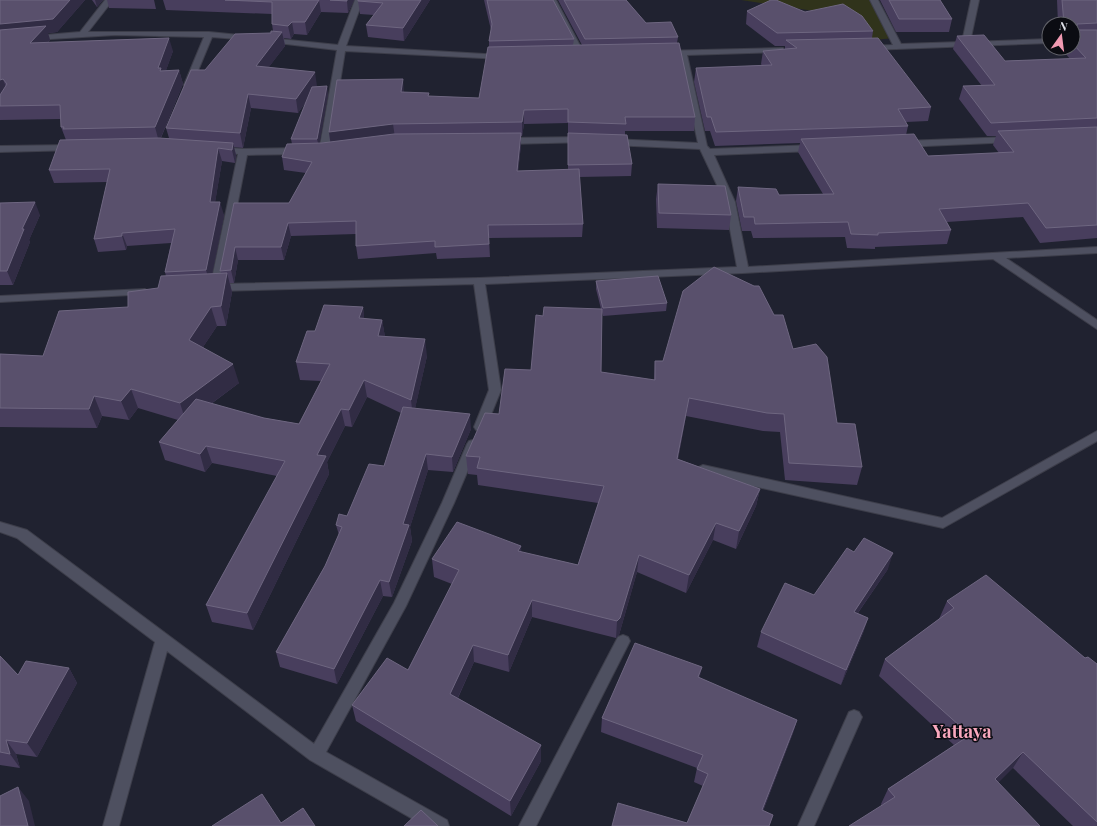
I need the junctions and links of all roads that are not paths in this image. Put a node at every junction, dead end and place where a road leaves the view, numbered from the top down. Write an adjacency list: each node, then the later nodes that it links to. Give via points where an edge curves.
1 (109, 0): 6 (street)
2 (360, 0): 12 (street)
3 (552, 0): 17 (street)
4 (874, 0): 11 (street)
5 (975, 0): 10 (street)
6 (83, 33): 7 (street); 8 (street)
7 (209, 34): 12 (street); 19 (street)
8 (23, 39)
9 (1041, 41): 10 (street)
10 (965, 45): 11 (street)
11 (898, 47): 13 (street)
12 (341, 48): 18 (street); 28 (street, via 321,151)
13 (858, 48)
14 (786, 50): 15 (street)
15 (683, 52): 16 (street); 26 (street)
16 (652, 53)
17 (581, 55)
18 (511, 57)
19 (183, 97)
20 (1018, 139): 22 (street)
21 (498, 141): 26 (street, via 596,141)
22 (891, 144)
23 (86, 147): 25 (street)
24 (820, 148): 26 (street)
25 (0, 149)
26 (706, 149): 31 (street, via 730,202)
27 (211, 150): 28 (street)
28 (243, 152): 32 (street, via 212,288)
29 (1097, 250): 30 (street)
30 (994, 255): 31 (street); 35 (street)
31 (743, 270): 32 (street)
32 (479, 281): 42 (street, via 495,390 448,503 399,606)
33 (154, 291): 34 (street)
34 (0, 299)
35 (1097, 325)
36 (1097, 435): 37 (street, via 943,524)
37 (703, 470)
38 (0, 526): 39 (street, via 22,534)
39 (163, 639): 42 (street); 43 (street)
40 (622, 641): 45 (street)
41 (854, 717): 46 (street)
42 (316, 755): 44 (street)
43 (111, 826)
44 (441, 826)
45 (528, 826)
46 (806, 826)

